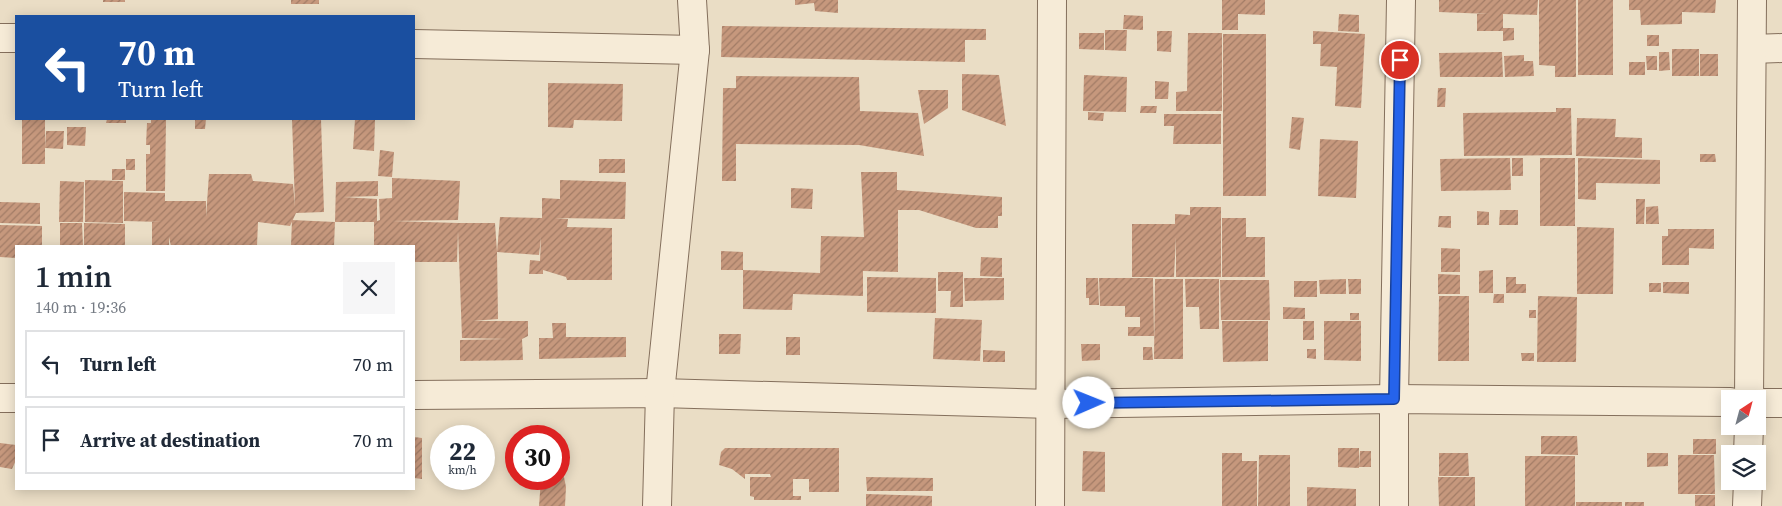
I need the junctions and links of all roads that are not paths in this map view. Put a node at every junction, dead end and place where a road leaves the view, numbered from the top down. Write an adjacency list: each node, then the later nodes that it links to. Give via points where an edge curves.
1 (692, 0): 10 (street)
2 (1052, 0): 20 (street)
3 (1400, 0): 16 (street)
4 (1752, 0): 9 (street)
5 (0, 38): 6 (street)
6 (15, 38)
7 (415, 44): 10 (street)
8 (1782, 48): 9 (street)
9 (1752, 49): 11 (street)
10 (695, 50): 12 (street)
11 (1750, 390)
12 (660, 393): 13 (street); 20 (street); 22 (street)
13 (415, 395)
14 (0, 398): 15 (street)
15 (15, 398)
16 (1394, 399): 17 (street); 20 (street); 24 (street)
17 (1721, 402)
18 (1766, 402): 19 (street)
19 (1782, 403)
20 (1051, 404): 23 (street)
21 (1748, 490): 25 (street)
22 (657, 506)
23 (1050, 506)
24 (1394, 506)
25 (1747, 506)

